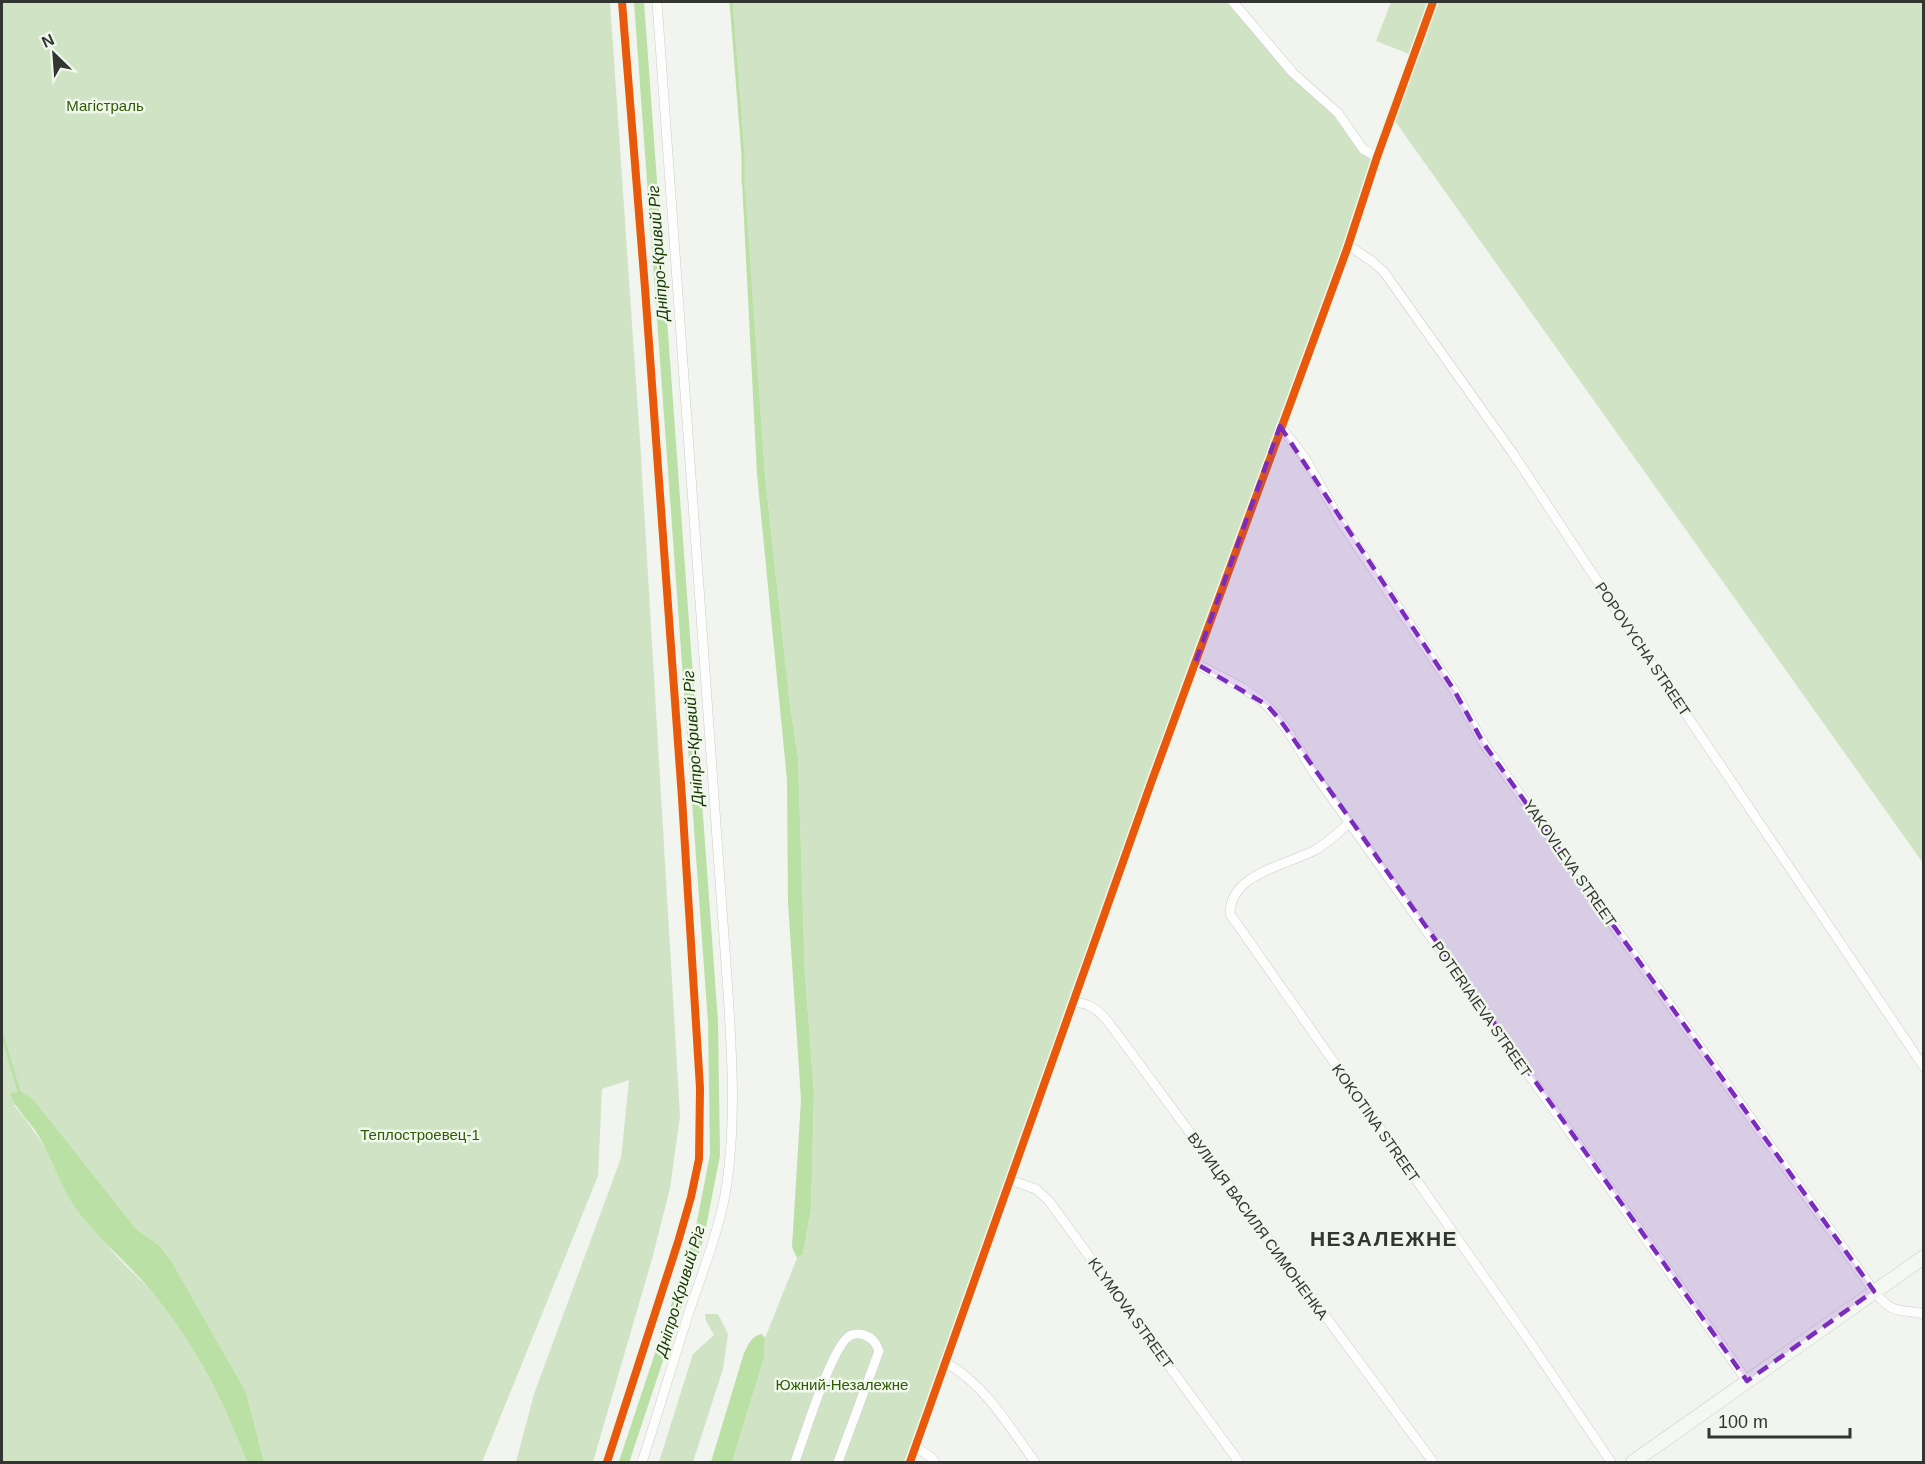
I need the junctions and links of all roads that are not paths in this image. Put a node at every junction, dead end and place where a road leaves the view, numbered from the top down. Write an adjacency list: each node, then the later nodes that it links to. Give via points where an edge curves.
1 (622, 2): 19 (street, via 682,798 700,1119 699,1159 691,1197)
2 (657, 2): 20 (street, via 728,992 733,1116 727,1183 714,1240)
3 (1233, 2): 5 (street, via 1293,73 1338,113 1363,149)
4 (1433, 2): 5 (street)
5 (1377, 157): 6 (street)
6 (1348, 246): 7 (street); 11 (street, POPOVYCHA STREET, via 1384,272 1451,364)
7 (1280, 426): 8 (street); 14 (street, YAKOVLEVA STREET, via 1305,458 1341,522 1454,690 1484,744)
8 (1195, 663): 9 (street, POTERIAIEVA STREET, via 1267,705); 10 (street)
9 (1349, 823): 17 (street, POTERIAIEVA STREET); 28 (street, KOKOTINA STREET, via 1313,851 1253,878 1235,895 1230,914)
10 (1074, 1002): 12 (street); 27 (street, ВУЛИЦЯ ВАСИЛЯ СИМОНЕНКА, via 1095,1008 1115,1031)
11 (1923, 1066)
12 (1010, 1180): 16 (street); 26 (street, KLYMOVA STREET, via 1036,1189 1049,1201)
13 (1923, 1257): 14 (street)
14 (1874, 1291): 15 (street, YAKOVLEVA STREET, via 1886,1306); 17 (street)
15 (1923, 1314)
16 (946, 1363): 18 (street); 25 (street, via 973,1382)
17 (1747, 1381): 29 (street)
18 (916, 1448): 23 (street); 24 (street)
19 (607, 1462)
20 (642, 1462)
21 (795, 1462): 22 (street, via 834,1356 846,1338 861,1334 870,1337 879,1351)
22 (838, 1462)
23 (910, 1462)
24 (935, 1462)
25 (1035, 1462)
26 (1239, 1462)
27 (1433, 1462)
28 (1611, 1462)
29 (1633, 1462)

